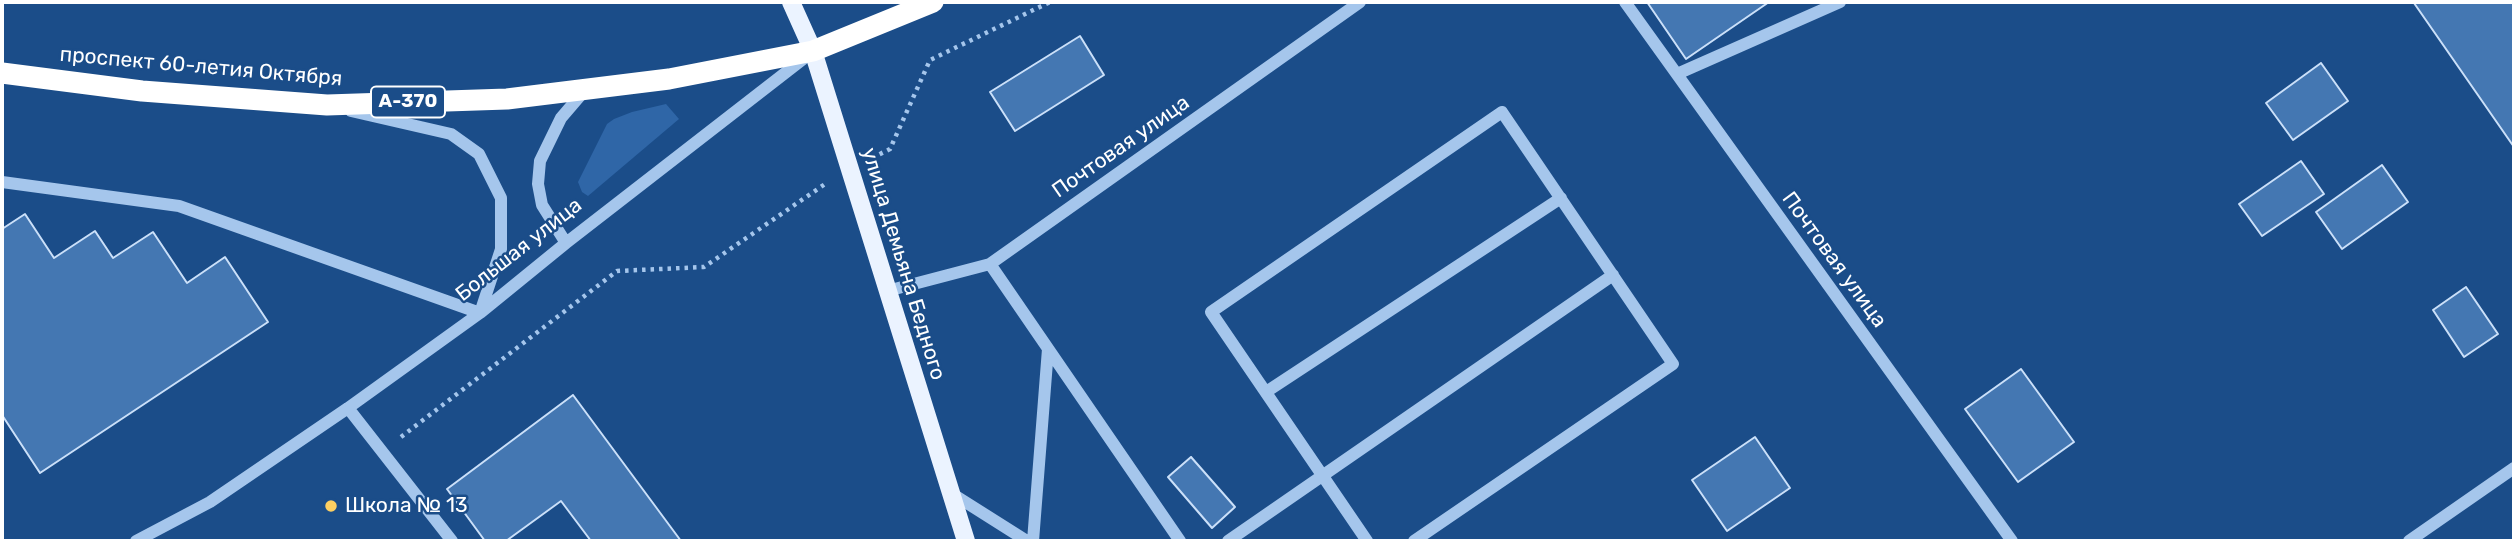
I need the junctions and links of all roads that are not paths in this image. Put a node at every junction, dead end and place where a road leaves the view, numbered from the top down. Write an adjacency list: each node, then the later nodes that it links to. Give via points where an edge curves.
1 (791, 2): 6 (main road, улица Демьяна Бедного)
2 (933, 2): 6 (highway, Большая улица / А-370)
3 (1360, 2): 14 (street, Почтовая улица)
4 (1625, 2): 8 (street, Почтовая улица)
5 (1840, 2): 8 (street)
6 (813, 51): 9 (highway, проспект 60-летия Октября / А-370, via 669,79); 13 (street, Большая улица); 16 (main road, улица Демьяна Бедного)
7 (2, 73): 10 (highway, проспект 60-летия Октября / А-370, via 142,91)
8 (1677, 74): 33 (street, Почтовая улица)
9 (585, 89): 10 (highway, проспект 60-летия Октября / А-370, via 507,99); 13 (street, via 561,118 540,161 542,205)
10 (327, 105): 17 (street, via 451,134 479,154 501,198 501,248)
11 (2, 181): 17 (street, via 179,206)
12 (1560, 198): 15 (street); 19 (street); 19 (street, via 1502,113 1211,312)
13 (566, 243): 17 (street, Большая улица)
14 (990, 264): 16 (street, Почтовая улица); 18 (street)
15 (1613, 275): 22 (street); 32 (street, via 1673,364)
16 (887, 291): 23 (main road, улица Демьяна Бедного)
17 (480, 313): 20 (street, Большая улица)
18 (1048, 349): 28 (street); 29 (street)
19 (1266, 393): 22 (street)
20 (348, 408): 24 (street, Большая улица, via 210,502); 25 (street)
21 (2514, 468): 34 (street)
22 (1322, 476): 30 (street); 31 (street)
23 (951, 493): 26 (main road, улица Демьяна Бедного); 27 (street)
24 (136, 541)
25 (452, 541)
26 (966, 541)
27 (1027, 541)
28 (1033, 541)
29 (1180, 541)
30 (1228, 541)
31 (1367, 541)
32 (1414, 541)
33 (2012, 541)
34 (2409, 541)

